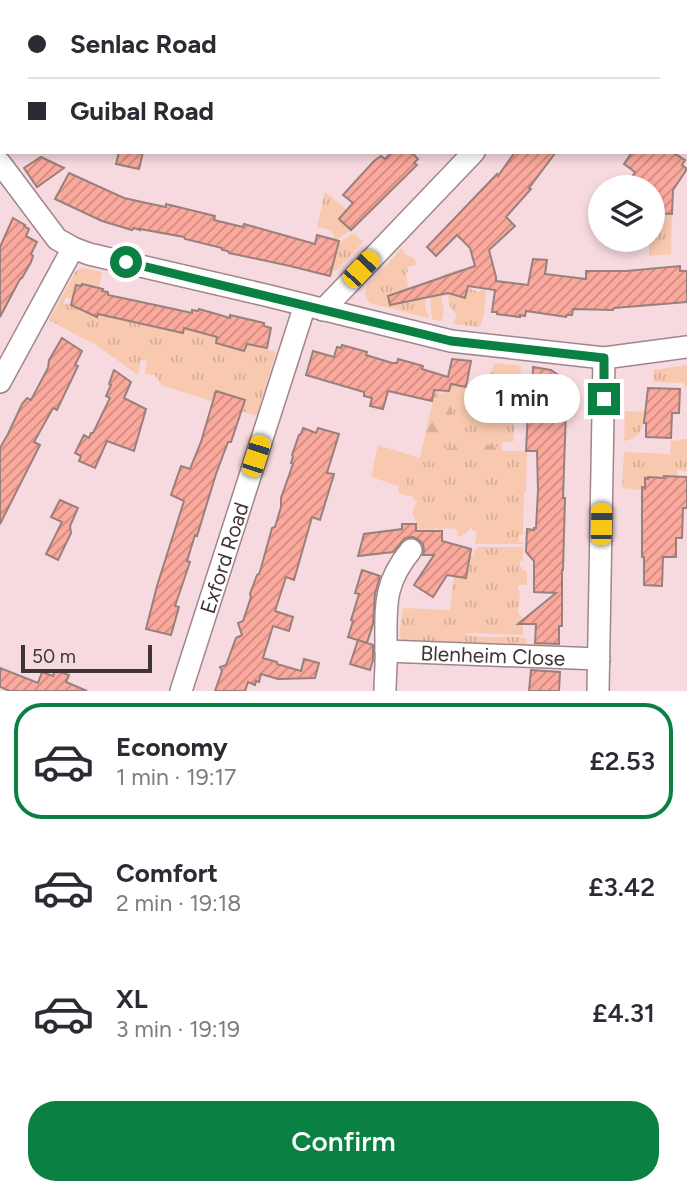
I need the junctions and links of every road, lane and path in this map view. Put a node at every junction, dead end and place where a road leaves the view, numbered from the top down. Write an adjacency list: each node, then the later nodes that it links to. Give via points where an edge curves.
1 (472, 154): 4 (street, Exford Road)
2 (0, 163): 3 (street, via 53,235)
3 (73, 248): 4 (street); 7 (street)
4 (314, 307): 6 (street, via 451,341); 11 (street, Exford Road)
5 (687, 347): 6 (street)
6 (604, 358): 10 (street)
7 (0, 382)
8 (411, 550): 9 (street, via 390,584)
9 (386, 652): 10 (street, Blenheim Close); 12 (street)
10 (599, 659): 13 (street)
11 (181, 691)
12 (385, 691)
13 (598, 691)

